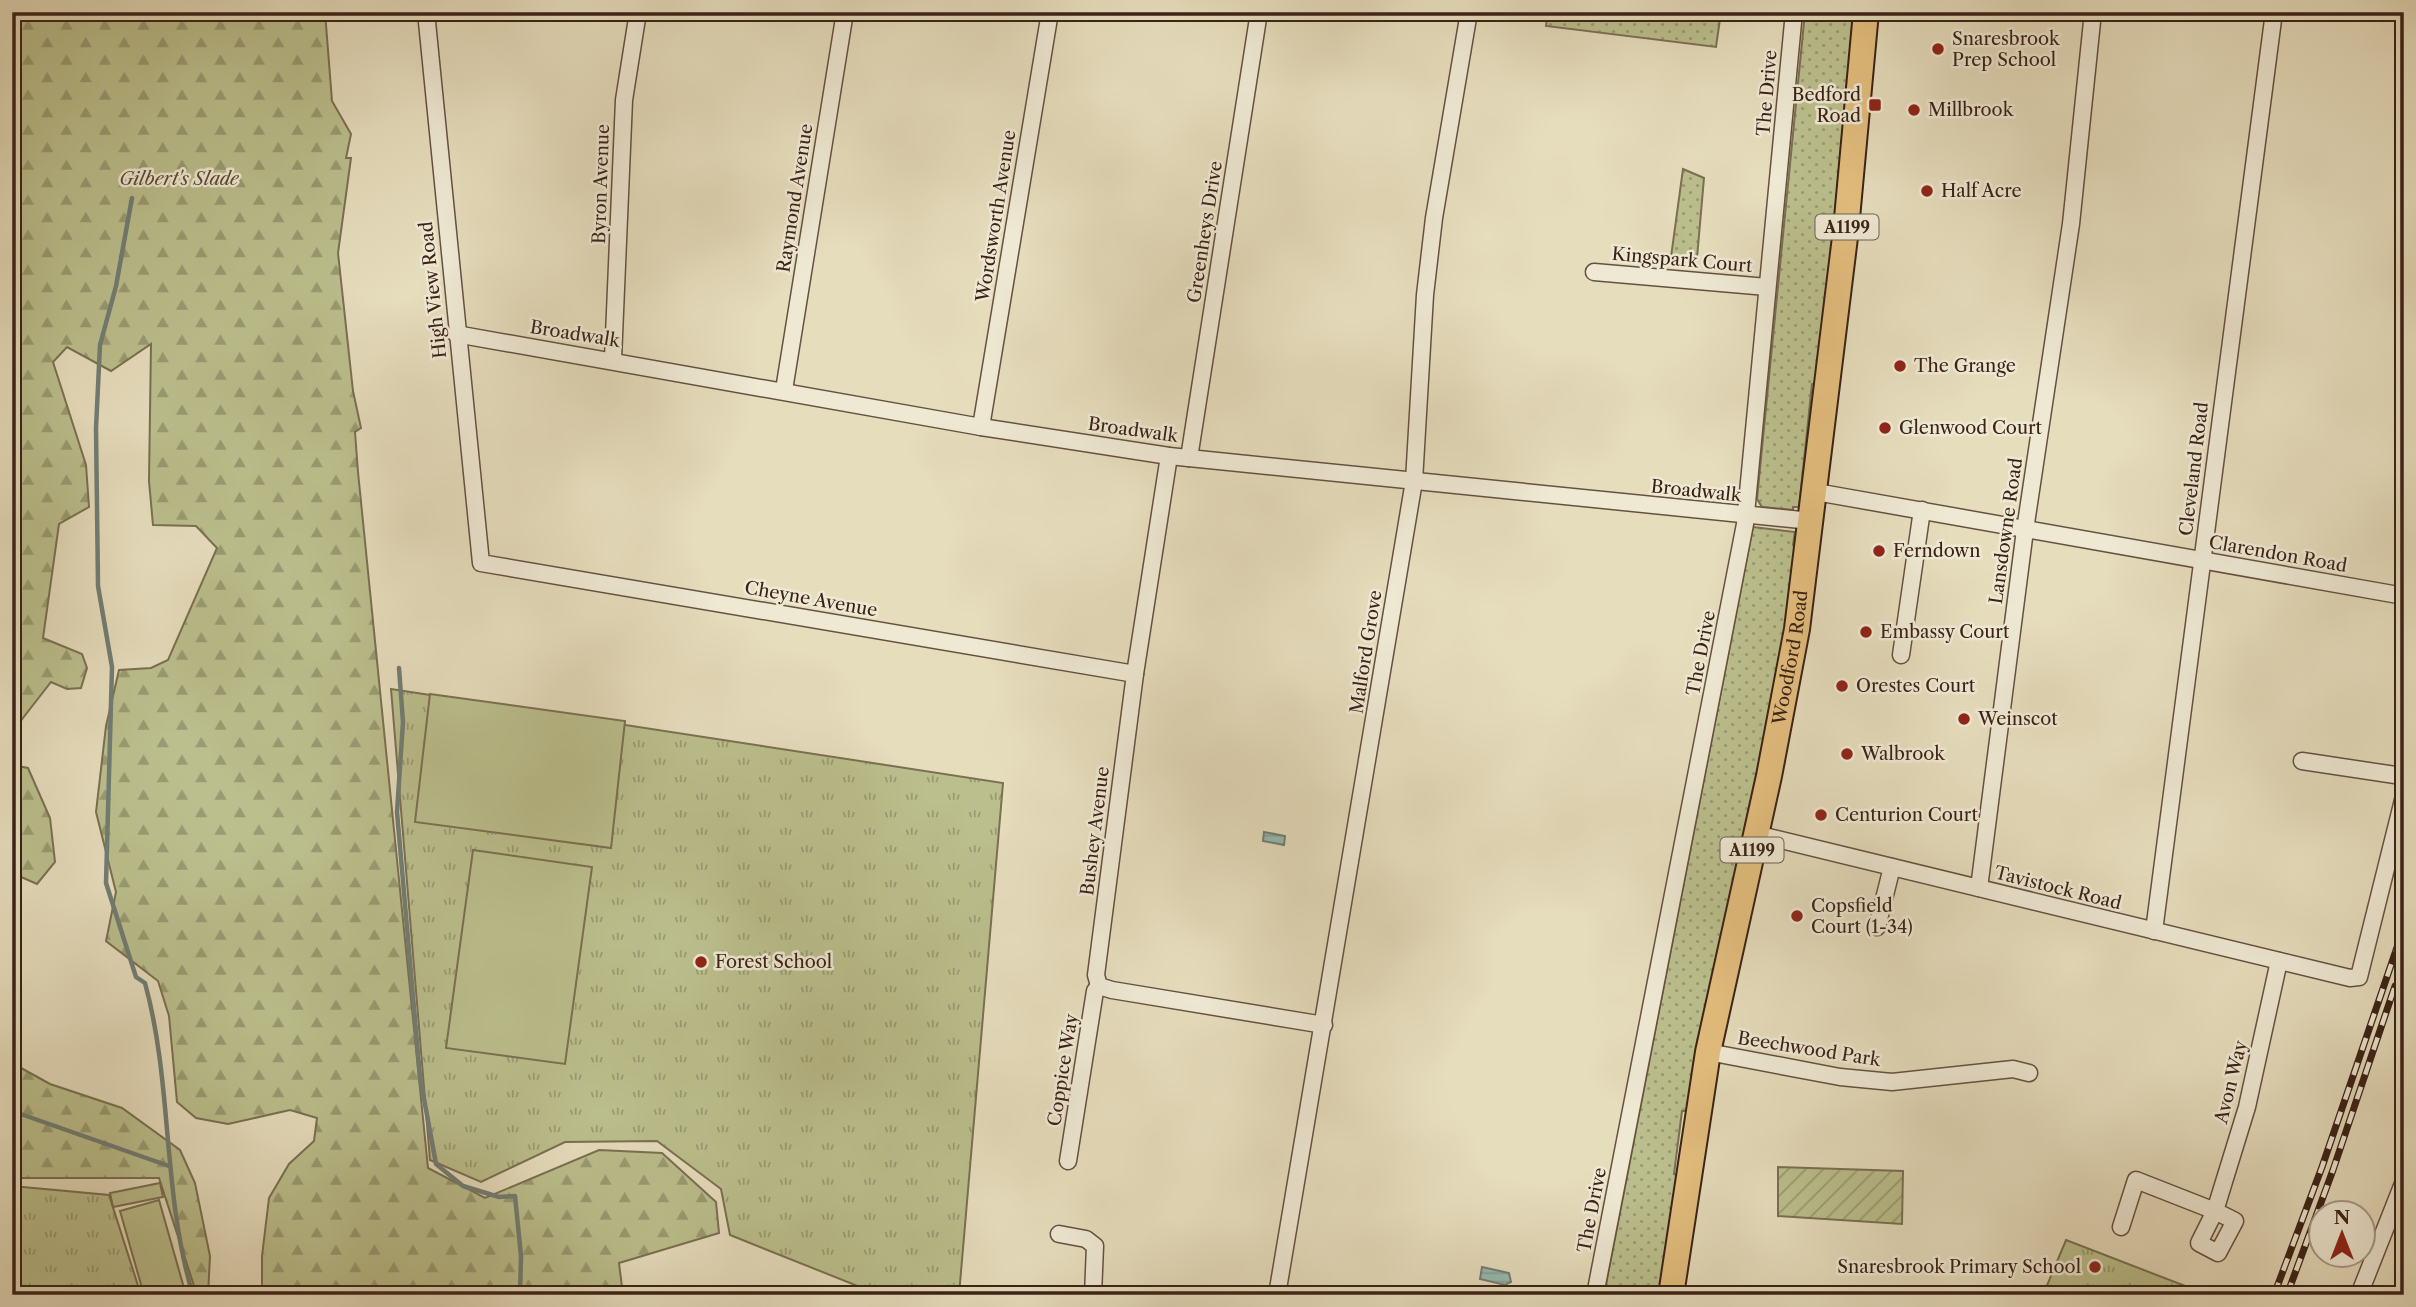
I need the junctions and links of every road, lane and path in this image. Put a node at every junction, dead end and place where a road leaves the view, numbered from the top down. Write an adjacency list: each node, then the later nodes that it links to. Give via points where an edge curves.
1 (426, 12): 13 (street, High View Road)
2 (638, 12): 14 (street, Byron Avenue, via 624,100)
3 (845, 12): 15 (street, Raymond Avenue)
4 (1050, 12): 16 (street, Wordsworth Avenue)
5 (1259, 12): 18 (street, Greenheys Drive)
6 (1468, 12): 19 (street, Malford Grove, via 1425,295)
7 (1794, 12): 12 (street, The Drive)
8 (1866, 12): 20 (main road, Woodford Road / A1199, via 1858,123)
9 (2093, 12): 24 (street, Lansdowne Road, via 2071,224)
10 (2274, 12): 25 (street, Cleveland Road)
11 (1594, 272): 12 (street, Kingspark Court)
12 (1767, 287): 22 (street, The Drive)
13 (456, 334): 14 (street, Broadwalk); 26 (street, High View Road)
14 (613, 359): 15 (street, Broadwalk)
15 (783, 390): 16 (street, Broadwalk)
16 (981, 427): 17 (street, Broadwalk)
17 (1169, 456): 18 (street, Broadwalk); 29 (street, Bushey Avenue)
18 (1189, 458): 19 (street, Broadwalk)
19 (1414, 481): 22 (street, Broadwalk); 40 (street, Malford Grove)
20 (1816, 492): 21 (street, Clarendon Road); 23 (main road, Woodford Road / A1199)
21 (1922, 510): 24 (street, Clarendon Road); 28 (street)
22 (1746, 515): 23 (street, Broadwalk); 49 (street, The Drive)
23 (1811, 521): 33 (main road, Woodford Road / A1199, via 1797,629)
24 (2025, 530): 25 (street, Clarendon Road); 35 (street, Lansdowne Road)
25 (2202, 560): 27 (street, Clarendon Road); 37 (street, Cleveland Road)
26 (481, 563): 29 (street, Cheyne Avenue)
27 (2404, 596)
28 (1901, 655)
29 (1135, 674): 39 (street, Bushey Avenue, via 1096,975)
30 (2302, 761): 31 (street, via 2402,776)
31 (2404, 780)
32 (2404, 796): 38 (street, Tavistock Road, via 2359,977)
33 (1756, 834): 34 (street, Tavistock Road); 41 (main road, Woodford Road / A1199)
34 (1892, 867): 35 (street, Tavistock Road); 36 (street)
35 (1979, 888): 37 (street, Tavistock Road)
36 (1877, 927)
37 (2154, 931): 38 (street, Tavistock Road)
38 (2279, 961): 45 (street, Avon Way, via 2247,1107 2216,1211 2136,1180)
39 (1099, 986): 40 (street); 43 (street, Coppice Way)
40 (1324, 1025): 48 (street, Malford Grove)
41 (1708, 1052): 42 (street, Beechwood Park, via 1892,1082 2013,1069); 50 (main road, Woodford Road / A1199)
42 (2029, 1073)
43 (1068, 1161)
44 (2404, 1181): 51 (street)
45 (2121, 1227)
46 (1059, 1234): 47 (street, via 1086,1239 1095,1246)
47 (1093, 1295)
48 (1277, 1295)
49 (1595, 1295)
50 (1671, 1295)
51 (2359, 1295)

